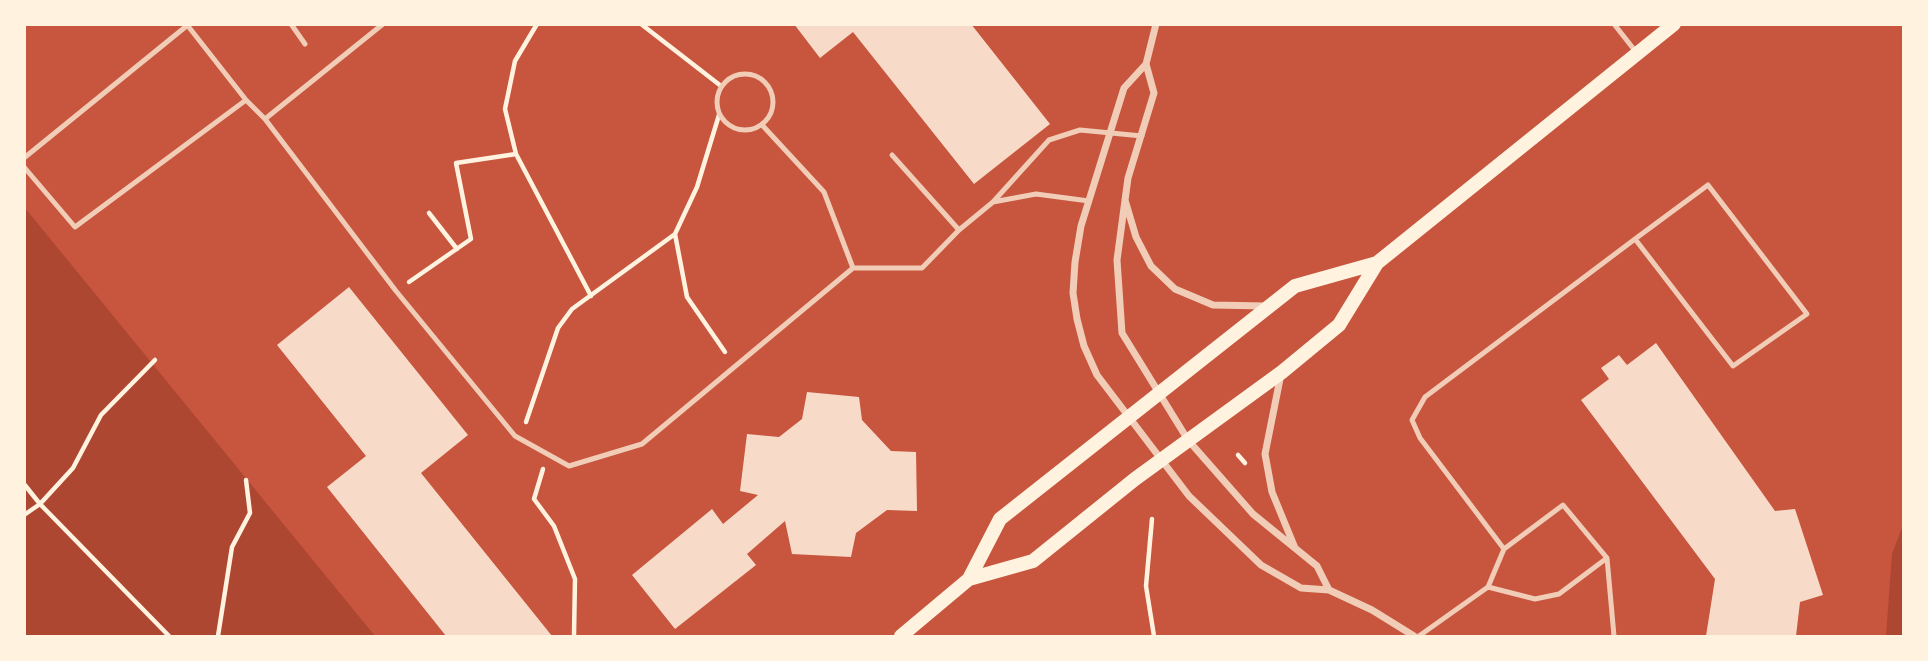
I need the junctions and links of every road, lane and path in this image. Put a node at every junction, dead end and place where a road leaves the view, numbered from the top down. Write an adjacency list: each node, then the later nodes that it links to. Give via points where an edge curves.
1 (291, 24): 9 (lane)
2 (383, 24): 15 (lane)
3 (537, 24): 19 (path, via 515,61 505,108)
4 (641, 24): 12 (path)
5 (1156, 24): 11 (street)
6 (1614, 24): 10 (lane)
7 (1674, 24): 10 (main road)
8 (189, 25): 13 (lane); 21 (lane)
9 (305, 44)
10 (1638, 54): 31 (main road)
11 (1146, 64): 17 (street, via 1124,88); 18 (street, via 1154,93)
12 (721, 86): 14 (lane, via 716,100); 16 (lane, via 742,73 766,81 775,104)
13 (246, 100): 15 (lane); 22 (lane, via 75,227)
14 (719, 115): 16 (lane, via 738,131); 28 (path, via 697,187)
15 (265, 119): 33 (lane)
16 (763, 127): 32 (lane, via 824,192)
17 (1110, 133): 18 (lane); 24 (street); 25 (lane, via 1080,130 1049,140)
18 (1142, 136): 23 (street)
19 (516, 154): 30 (path, via 456,163 471,239); 34 (path)
20 (892, 155): 27 (lane)
21 (24, 158)
22 (24, 167)
23 (1125, 197): 35 (street, via 1136,237 1151,266 1175,289 1213,305); 39 (street, via 1116,260 1122,333)
24 (1089, 201): 25 (lane, via 1036,194); 40 (street, via 1075,262 1077,319 1097,374)
25 (993, 202): 27 (lane)
26 (429, 213): 30 (path)
27 (959, 230): 32 (lane, via 922,268)
28 (675, 234): 34 (path); 37 (path, via 687,297)
29 (1635, 239): 29 (lane, via 1708,186 1807,314 1733,366); 52 (lane, via 1425,397 1412,419 1420,438)
30 (457, 248): 33 (path)
31 (1377, 263): 35 (main road, via 1295,286); 38 (main road, via 1339,325)
32 (853, 268): 37 (lane)
33 (396, 291): 41 (lane)
34 (591, 296): 41 (path, via 572,309 558,328)
35 (1270, 306): 39 (main road)
36 (155, 360): 49 (path, via 101,415 73,468)
37 (735, 367): 43 (lane, via 642,444 569,466)
38 (1282, 372): 42 (main road); 53 (street, via 1265,454 1276,504)
39 (1158, 394): 40 (main road); 42 (street)
40 (1128, 418): 45 (street); 55 (main road, via 1000,519)
41 (521, 440): 43 (lane)
42 (1188, 440): 45 (main road); 53 (street, via 1253,514)
43 (548, 454): 58 (path, via 534,499 554,526 575,579)
44 (1238, 455): 46 (path, via 1245,463)
45 (1161, 460): 55 (main road, via 1033,561); 57 (street, via 1189,496 1261,565 1301,588)
46 (1237, 468)
47 (246, 480): 60 (path, via 250,513 232,547)
48 (24, 484): 49 (path)
49 (40, 504): 50 (path); 59 (path)
50 (24, 515)
51 (1153, 519): 62 (path, via 1146,586)
52 (1504, 549): 54 (lane, via 1563,505); 56 (lane)
53 (1296, 552): 57 (street, via 1317,566)
54 (1607, 558): 56 (lane, via 1559,594 1535,599); 64 (lane)
55 (969, 579): 61 (main road)
56 (1488, 587): 63 (lane)
57 (1329, 590): 63 (street)
58 (574, 635)
59 (169, 636)
60 (218, 636)
61 (901, 636)
62 (1154, 636)
63 (1417, 636)
64 (1614, 636)

